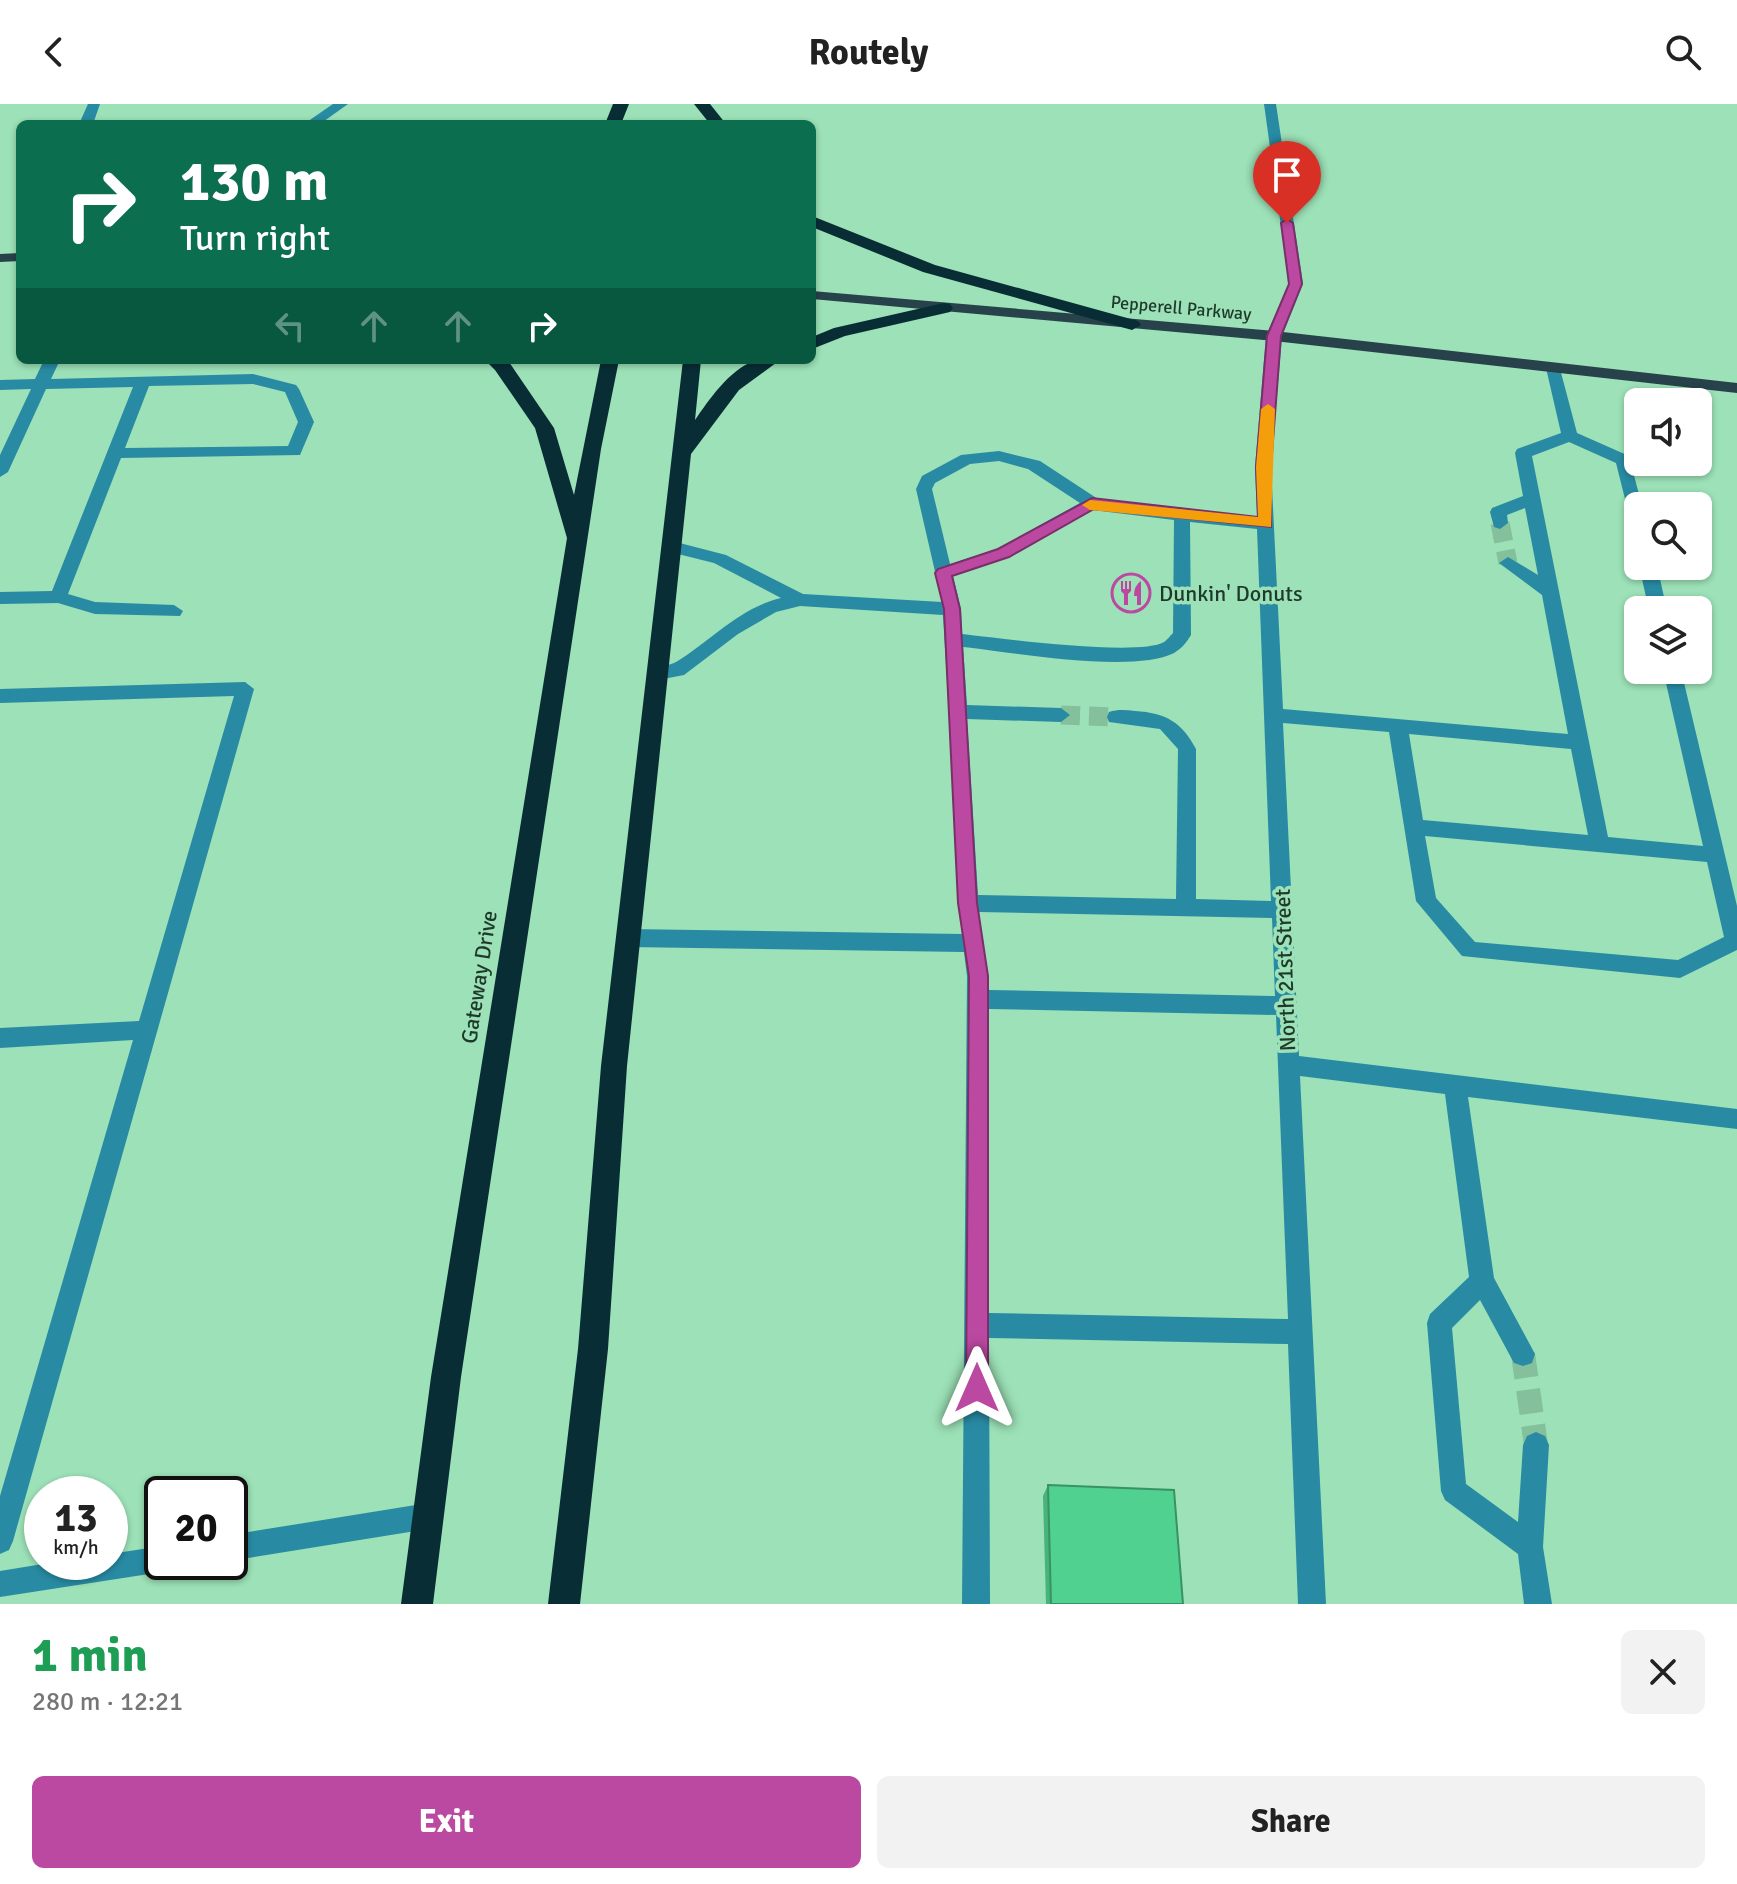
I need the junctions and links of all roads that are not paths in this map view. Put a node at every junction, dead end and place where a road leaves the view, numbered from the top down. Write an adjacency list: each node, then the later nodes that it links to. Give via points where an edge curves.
1 (342, 104): 4 (street)
2 (701, 104): 5 (highway)
3 (1270, 104): 10 (street, North 21st Street, via 1296,284)
4 (308, 120)
5 (715, 120)
6 (816, 223): 9 (highway, via 916,263)
7 (816, 295): 8 (main road, Pepperell Parkway)
8 (944, 308): 9 (main road, Pepperell Parkway); 11 (highway)
9 (1132, 325): 10 (main road, Pepperell Parkway)
10 (1274, 336): 17 (main road, Pepperell Parkway); 31 (street, North 21st Street, via 1263,467)
11 (816, 341)
12 (50, 364): 20 (street)
13 (499, 364): 32 (highway, via 544,428)
14 (609, 364): 32 (highway, Gateway Drive)
15 (692, 364): 24 (highway)
16 (762, 364): 24 (highway, via 722,394)
17 (1554, 368): 21 (main road, Pepperell Parkway); 22 (street)
18 (143, 382): 20 (street); 23 (street); 23 (street, via 253,379 291,389 306,422 294,451)
19 (0, 385): 20 (street)
20 (38, 385): 25 (street)
21 (1737, 388)
22 (1570, 436): 26 (street, via 1623,460); 27 (street, via 1523,453)
23 (115, 453): 37 (street)
24 (682, 455): 33 (highway)
25 (0, 472)
26 (1631, 492)
27 (1532, 499): 30 (street, via 1498,512); 36 (street)
28 (1092, 503): 29 (street); 35 (street, via 1003,553); 35 (street, via 1034,465 999,456 967,459 928,480 924,489)
29 (1182, 515): 31 (street); 42 (street, via 1182,635 1168,648 1086,652)
30 (1500, 523)
31 (1266, 524): 48 (street, North 21st Street)
32 (578, 543): 72 (highway, Gateway Drive)
33 (672, 547): 39 (street, via 710,553); 43 (highway)
34 (1508, 563): 36 (street)
35 (943, 573): 40 (street)
36 (1550, 592): 51 (street)
37 (58, 597): 38 (street); 41 (street, via 95,608)
38 (0, 598)
39 (800, 600): 40 (street); 43 (street, via 771,607 678,670)
40 (952, 609): 42 (street)
41 (174, 611)
42 (954, 640): 46 (street)
43 (658, 673): 58 (highway)
44 (1675, 684): 54 (street)
45 (0, 696): 62 (street, via 245,689)
46 (958, 712): 47 (street); 55 (street)
47 (1061, 715)
48 (1274, 715): 50 (street); 57 (street, North 21st Street)
49 (1116, 717): 56 (street, via 1165,721 1180,731 1187,749)
50 (1398, 727): 51 (street); 52 (street)
51 (1579, 742): 53 (street)
52 (1414, 827): 53 (street); 54 (street, via 1426,901 1469,950 1484,952 1680,969 1735,941)
53 (1600, 844): 54 (street)
54 (1715, 855)
55 (968, 903): 56 (street); 59 (street)
56 (1186, 908): 57 (street)
57 (1282, 910): 61 (street, North 21st Street)
58 (628, 938): 59 (street); 79 (highway, via 593,1349)
59 (974, 943): 60 (street)
60 (978, 999): 61 (street); 68 (street)
61 (1286, 1006): 64 (street, North 21st Street)
62 (146, 1030): 63 (street); 73 (street)
63 (0, 1038)
64 (1289, 1065): 65 (street); 69 (street, North 21st Street)
65 (1455, 1085): 66 (street); 67 (street)
66 (1737, 1119)
67 (1482, 1281): 70 (street); 75 (street, via 1439,1323 1454,1491)
68 (977, 1325): 69 (street); 80 (street)
69 (1301, 1332): 81 (street, North 21st Street)
70 (1523, 1354)
71 (1536, 1445): 75 (street)
72 (428, 1516): 74 (street); 78 (highway, Gateway Drive)
73 (0, 1541)
74 (248, 1545)
75 (1530, 1547): 82 (street)
76 (144, 1562): 77 (street)
77 (0, 1584)
78 (417, 1604)
79 (564, 1604)
80 (976, 1604)
81 (1312, 1604)
82 (1538, 1604)

